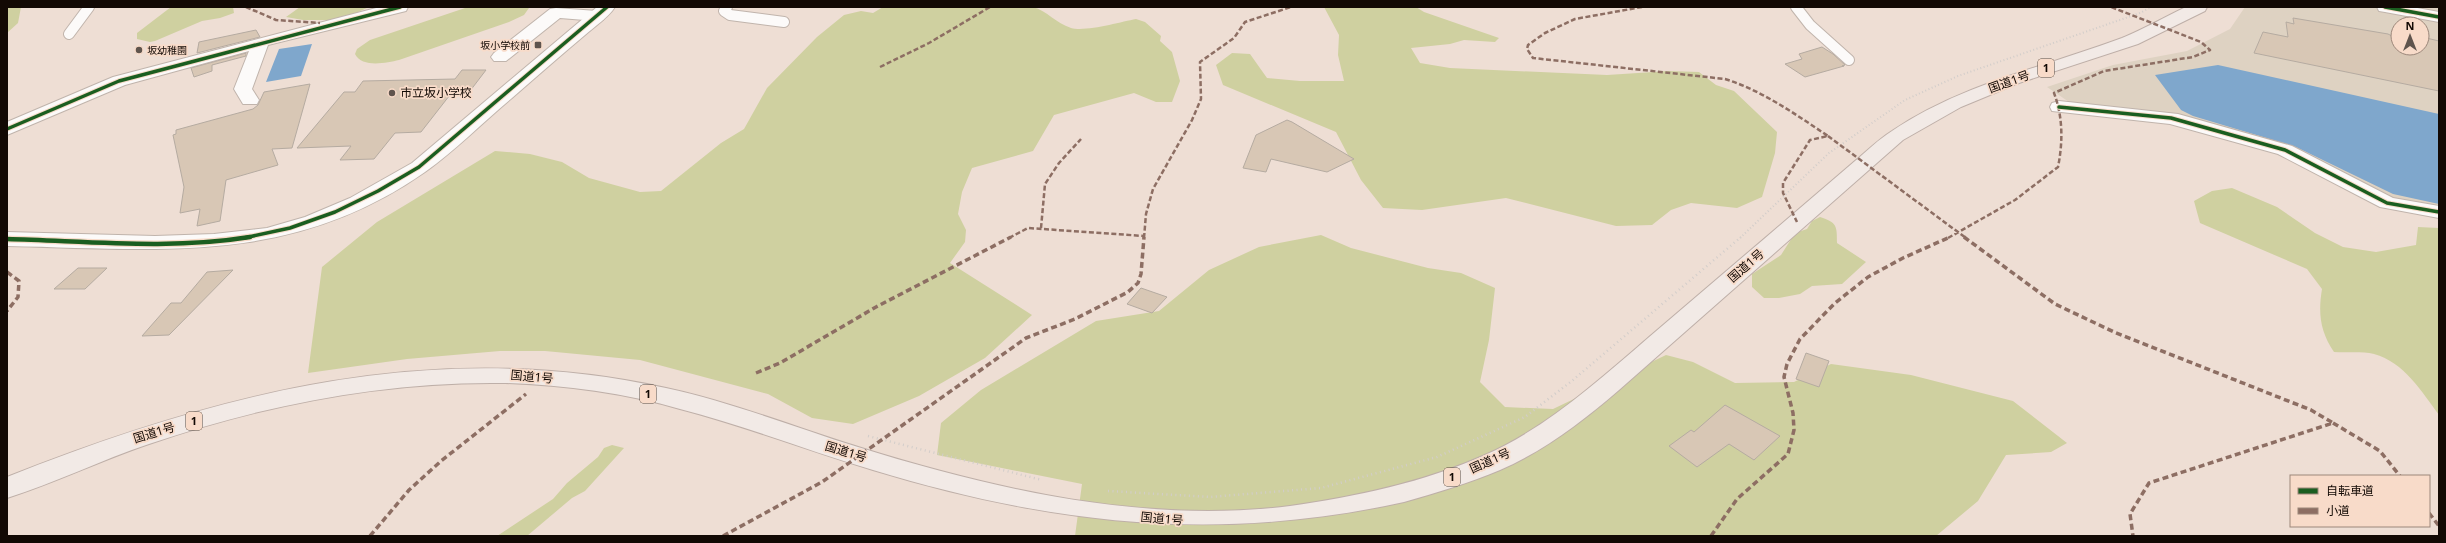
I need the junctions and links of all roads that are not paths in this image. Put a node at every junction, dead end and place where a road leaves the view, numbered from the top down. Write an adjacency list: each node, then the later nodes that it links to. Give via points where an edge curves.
1 (89, 7): 10 (lane)
2 (400, 7): 11 (street)
3 (727, 7): 9 (lane, via 724,11 730,15)
4 (1796, 7): 13 (lane, via 1810,25)
5 (2199, 7): 19 (highway, 国道1号 / 1, via 2132,40 1954,103 1896,136 1568,418 1498,461 1407,493 1263,519 1189,521 1091,512 1030,501 898,468 675,399 576,381 489,374 389,381 313,393 202,418 107,447)
6 (2385, 7): 8 (street)
7 (602, 11): 12 (street, via 556,13); 18 (street, via 419,167 385,189 341,211 251,236 191,242)
8 (2439, 17)
9 (784, 22)
10 (69, 34)
11 (262, 42): 14 (street, via 243,89); 16 (street, via 104,86)
12 (500, 57)
13 (1849, 60)
14 (250, 100)
15 (2058, 107): 17 (street, via 2171,118 2285,150 2387,203)
16 (7, 129)
17 (2439, 212)
18 (7, 239)
19 (7, 488)

